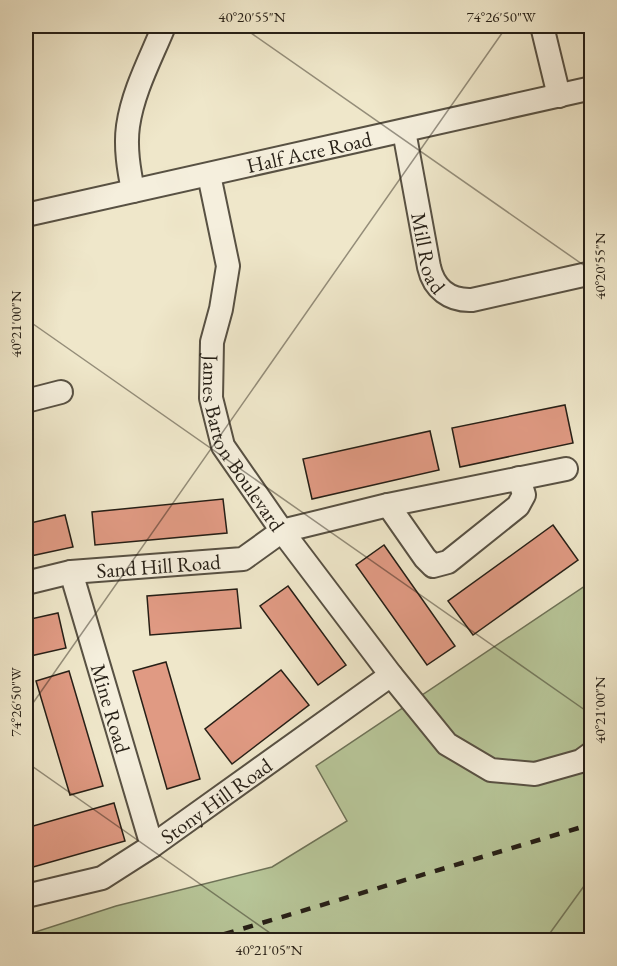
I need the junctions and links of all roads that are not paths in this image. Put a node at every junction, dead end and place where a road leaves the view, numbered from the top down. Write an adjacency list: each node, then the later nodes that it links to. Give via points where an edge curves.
1 (164, 26): 7 (street, via 136,93 128,127)
2 (542, 26): 4 (street)
3 (591, 88): 4 (street, Half Acre Road)
4 (559, 96): 5 (street, Half Acre Road)
5 (404, 131): 6 (street, Half Acre Road); 9 (street, Mill Road, via 429,267 445,293 472,300)
6 (209, 175): 7 (street, Half Acre Road); 15 (street, James Barton Boulevard, via 228,267 212,342 211,398 223,446)
7 (133, 191): 8 (street, Half Acre Road)
8 (26, 215)
9 (591, 273)
10 (62, 392): 11 (street)
11 (26, 401)
12 (566, 469): 13 (street)
13 (519, 478): 14 (street); 14 (street, via 524,495 518,507 448,562 433,566)
14 (388, 505): 15 (street)
15 (282, 531): 16 (street, Sand Hill Road, via 243,559); 18 (street, James Barton Boulevard)
16 (71, 572): 17 (street, Sand Hill Road); 20 (street, Mine Road)
17 (26, 583)
18 (391, 675): 19 (street, James Barton Boulevard, via 447,744 491,770 535,774 581,761); 20 (street, Stony Hill Road)
19 (591, 753)
20 (152, 846): 21 (street, Stony Hill Road, via 102,878)
21 (26, 896)

